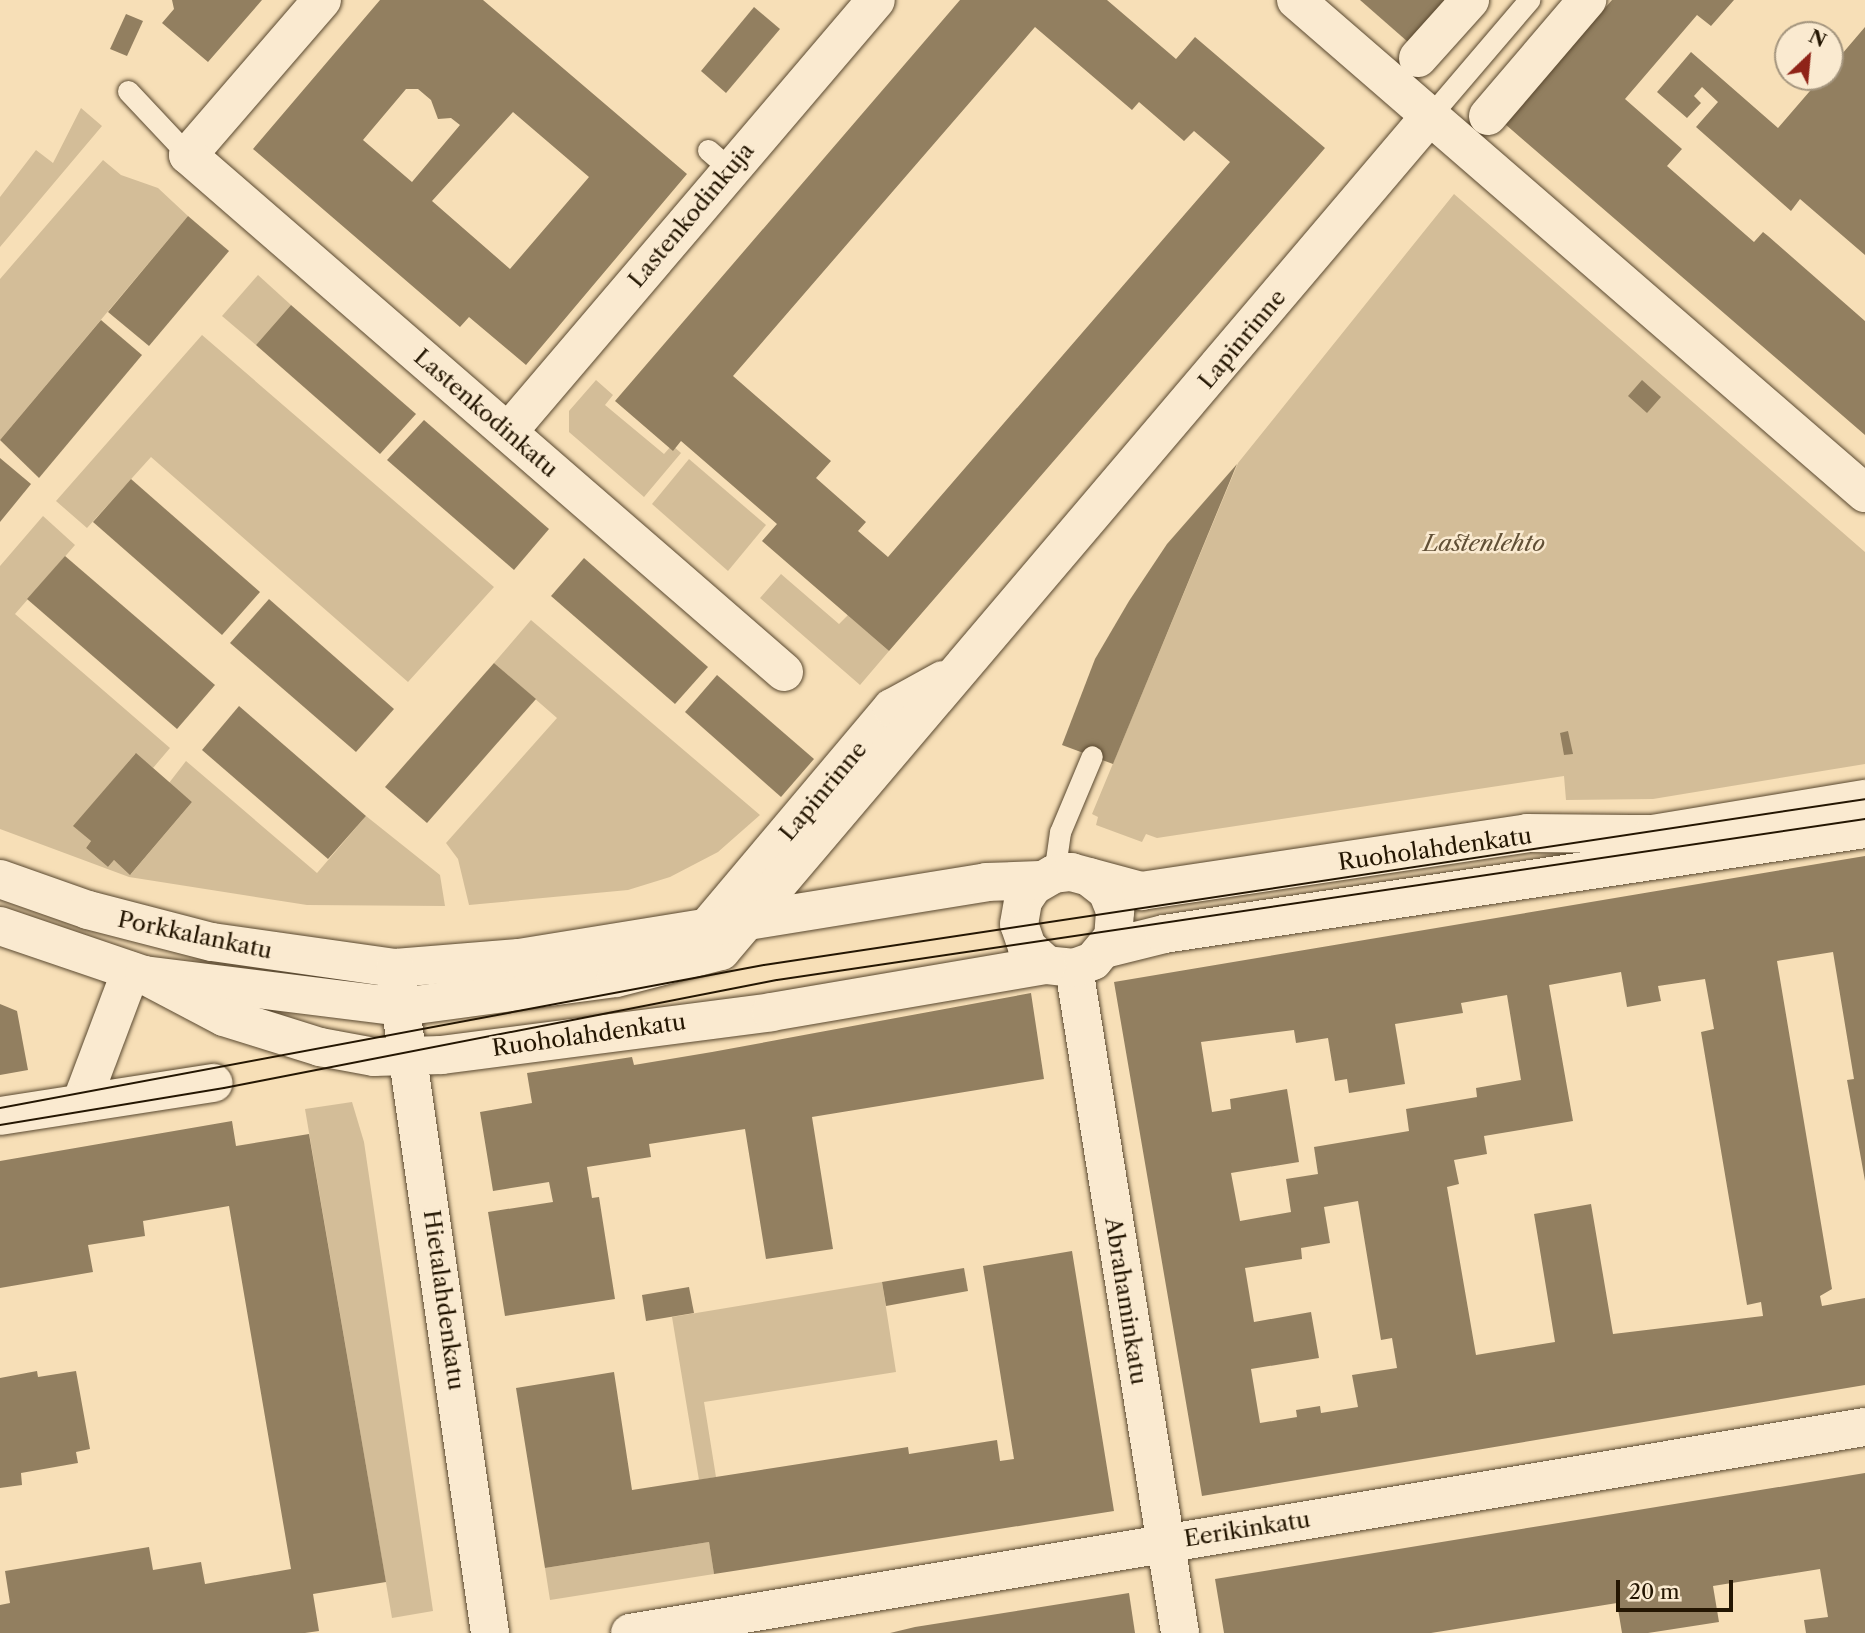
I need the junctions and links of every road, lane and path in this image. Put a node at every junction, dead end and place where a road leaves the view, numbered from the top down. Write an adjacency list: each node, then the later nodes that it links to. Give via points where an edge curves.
1 (322, 0): 11 (street)
2 (876, 0): 12 (street, Lastenkodinkuja, via 718,159)
3 (1296, 0): 9 (street)
4 (1470, 0): 7 (street)
5 (1529, 0): 9 (lane, Lapinrinne)
6 (1587, 0): 10 (street)
7 (1418, 58)
8 (128, 91): 11 (lane)
9 (1430, 116): 13 (street); 15 (street, Lapinrinne)
10 (1488, 116)
11 (188, 155): 12 (street, Lastenkodinkatu)
12 (508, 432): 14 (street, Lastenkodinkatu)
13 (1865, 493)
14 (784, 672)
15 (951, 676): 21 (street, Lapinrinne); 22 (street, Lapinrinne, via 892,708)
16 (1092, 756): 19 (lane, via 1060,832)
17 (1865, 799): 19 (street, Ruoholahdenkatu, via 1653,834 1527,833 1157,890)
18 (1865, 830): 24 (street, Ruoholahdenkatu, via 1164,934)
19 (1061, 877): 21 (street, Ruoholahdenkatu, via 986,882); 24 (street, via 1107,891 1115,911); 25 (street, via 1023,901 1019,924 1027,947)
20 (0, 879): 26 (street, Porkkalankatu, via 88,910 212,942)
21 (753, 919): 22 (street, Ruoholahdenkatu); 28 (street, via 727,946 698,960 468,1002)
22 (709, 925): 26 (street, Ruoholahdenkatu, via 519,958)
23 (0, 926): 27 (street, Porkkalankatu)
24 (1108, 948): 25 (street, via 1093,961)
25 (1060, 967): 29 (street, Ruoholahdenkatu, via 771,1012); 34 (street, Abrahaminkatu)
26 (395, 968): 28 (street, Hietalahdenkatu)
27 (137, 973): 28 (street); 29 (street, Ruoholahdenkatu, via 191,1004 305,1043 350,1054); 31 (street)
28 (401, 1007): 29 (street, Hietalahdenkatu)
29 (409, 1057): 35 (street, Hietalahdenkatu)
30 (213, 1083): 31 (street)
31 (80, 1103): 32 (street)
32 (0, 1116)
33 (1865, 1427): 34 (street, Eerikinkatu)
34 (1166, 1543): 36 (street, Eerikinkatu); 37 (street, Abrahaminkatu)
35 (490, 1633)
36 (630, 1633)
37 (1180, 1633)

